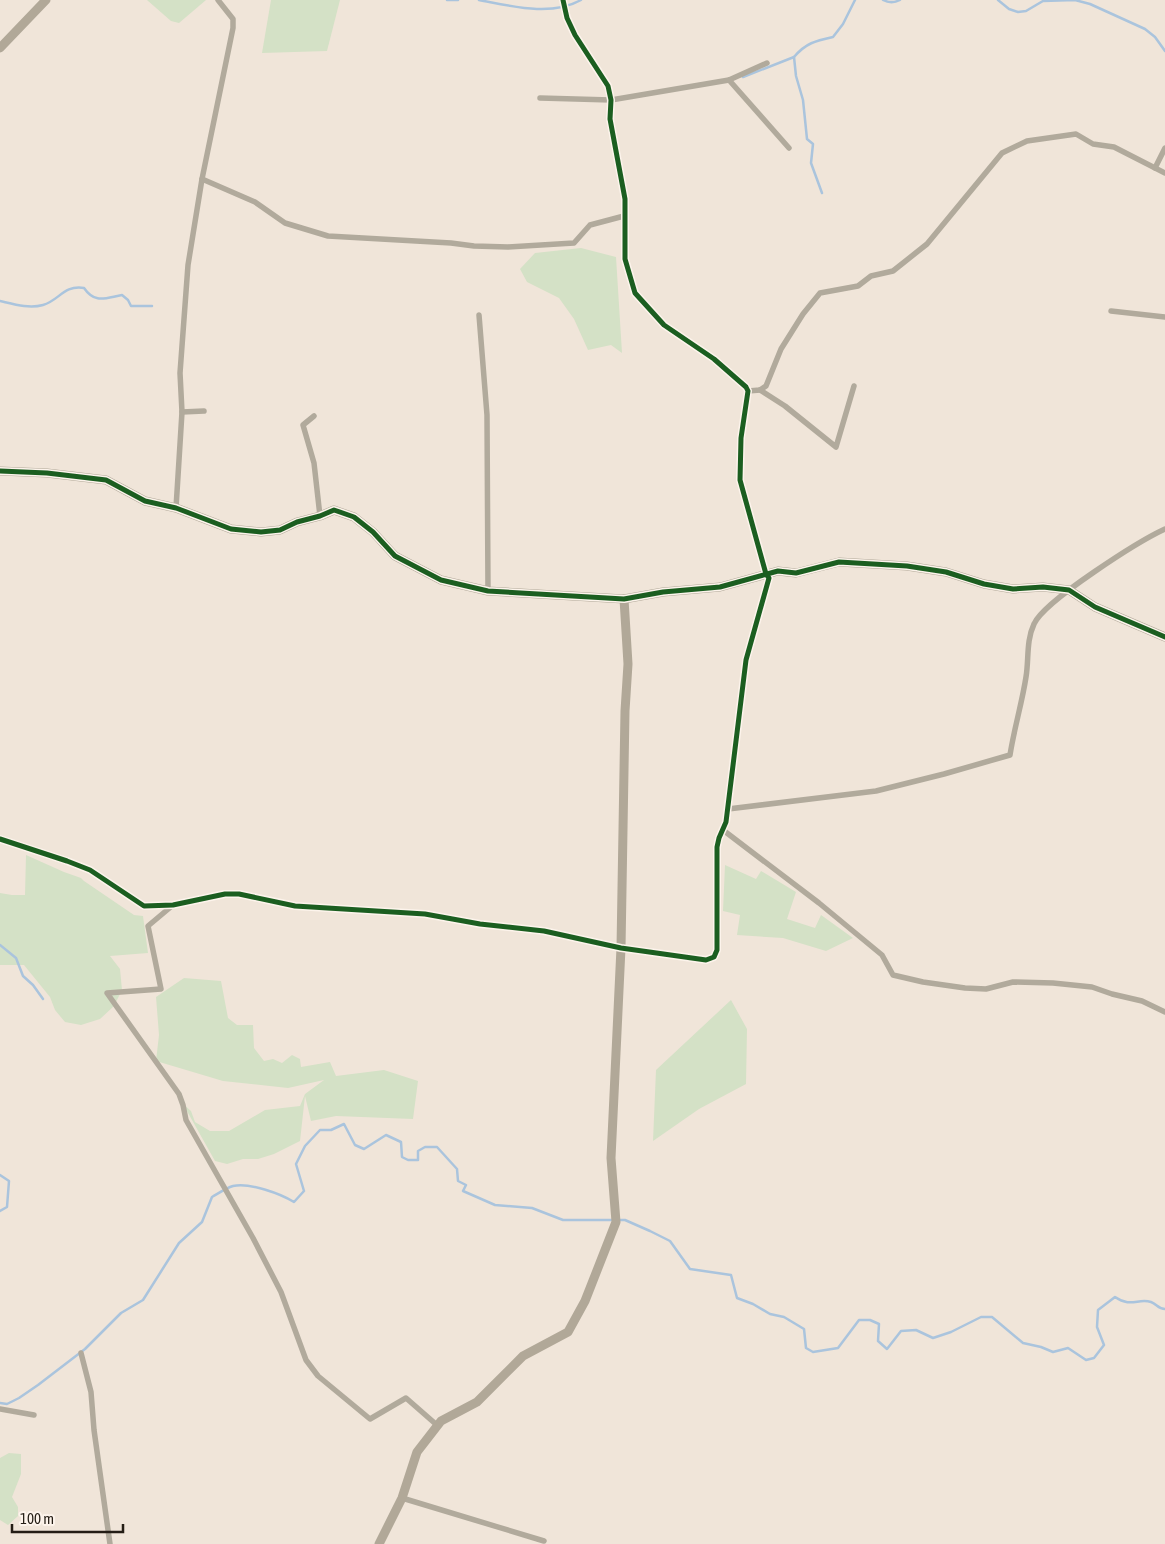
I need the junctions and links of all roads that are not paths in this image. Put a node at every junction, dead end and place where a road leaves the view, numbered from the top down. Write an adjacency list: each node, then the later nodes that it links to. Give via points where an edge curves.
1 (46, 0): 4 (street)
2 (218, 0): 13 (street, via 233,19 233,28)
3 (563, 0): 8 (street, via 567,18 608,86)
4 (0, 48)
5 (767, 63): 6 (street)
6 (729, 80): 8 (street); 9 (street)
7 (540, 98): 8 (street)
8 (611, 100): 14 (street, via 610,119 625,199)
9 (789, 148)
10 (1165, 148): 11 (street)
11 (1155, 168): 12 (street); 19 (street, via 1114,147 1093,144 1076,134 1027,142 1002,153 927,244 893,271 871,276 858,286 820,293 781,349 766,386)
12 (1165, 173)
13 (202, 179): 14 (street, via 255,202 285,223 328,236 508,247 574,243 590,225); 22 (street, via 188,265 180,373)
14 (624, 216): 20 (street, via 625,259 635,293 664,325 714,359)
15 (1111, 311): 17 (street)
16 (479, 315): 30 (street, via 487,415)
17 (1165, 317)
18 (854, 386): 19 (street, via 836,448)
19 (760, 390): 20 (street)
20 (748, 392): 28 (street, via 741,438 740,480)
21 (204, 411): 22 (street)
22 (182, 412): 25 (street)
23 (314, 416): 26 (street, via 303,424 314,463)
24 (0, 471): 25 (street, via 106,480 145,501)
25 (176, 508): 26 (street, via 231,530 261,532 280,530)
26 (320, 516): 30 (street, via 334,510 354,517 396,556 441,580)
27 (1165, 529): 29 (street)
28 (766, 574): 29 (street, via 778,571 796,573 839,562 946,572 1013,589 1043,587); 31 (street, via 720,587); 33 (street, via 769,578 767,589 746,660)
29 (1069, 590): 32 (street, via 1095,607); 33 (street, via 1048,606 1034,623 1010,755 876,791)
30 (488, 591): 31 (street)
31 (624, 599): 37 (street, via 628,664)
32 (1165, 637)
33 (728, 809): 34 (street)
34 (722, 830): 37 (street, via 717,855 717,950 714,956 706,960); 38 (street, via 882,954 892,975 965,988 986,989 1013,982 1092,987 1142,1001)
35 (0, 839): 36 (street, via 90,870 144,906)
36 (173, 905): 37 (street, via 239,894 296,906 425,914 544,931); 42 (street, via 148,926 161,989 107,993 179,1094 186,1120 277,1284 306,1360 318,1376 370,1419 406,1398)
37 (621, 948): 42 (street, via 611,1158 616,1222 585,1301 568,1332 524,1356 477,1402 441,1421)
38 (1165, 1012)
39 (81, 1353): 45 (street, via 91,1392)
40 (0, 1409): 41 (street)
41 (34, 1415)
42 (438, 1426): 43 (street, via 417,1452)
43 (402, 1498): 44 (street); 46 (street)
44 (544, 1541)
45 (110, 1544)
46 (379, 1544)

